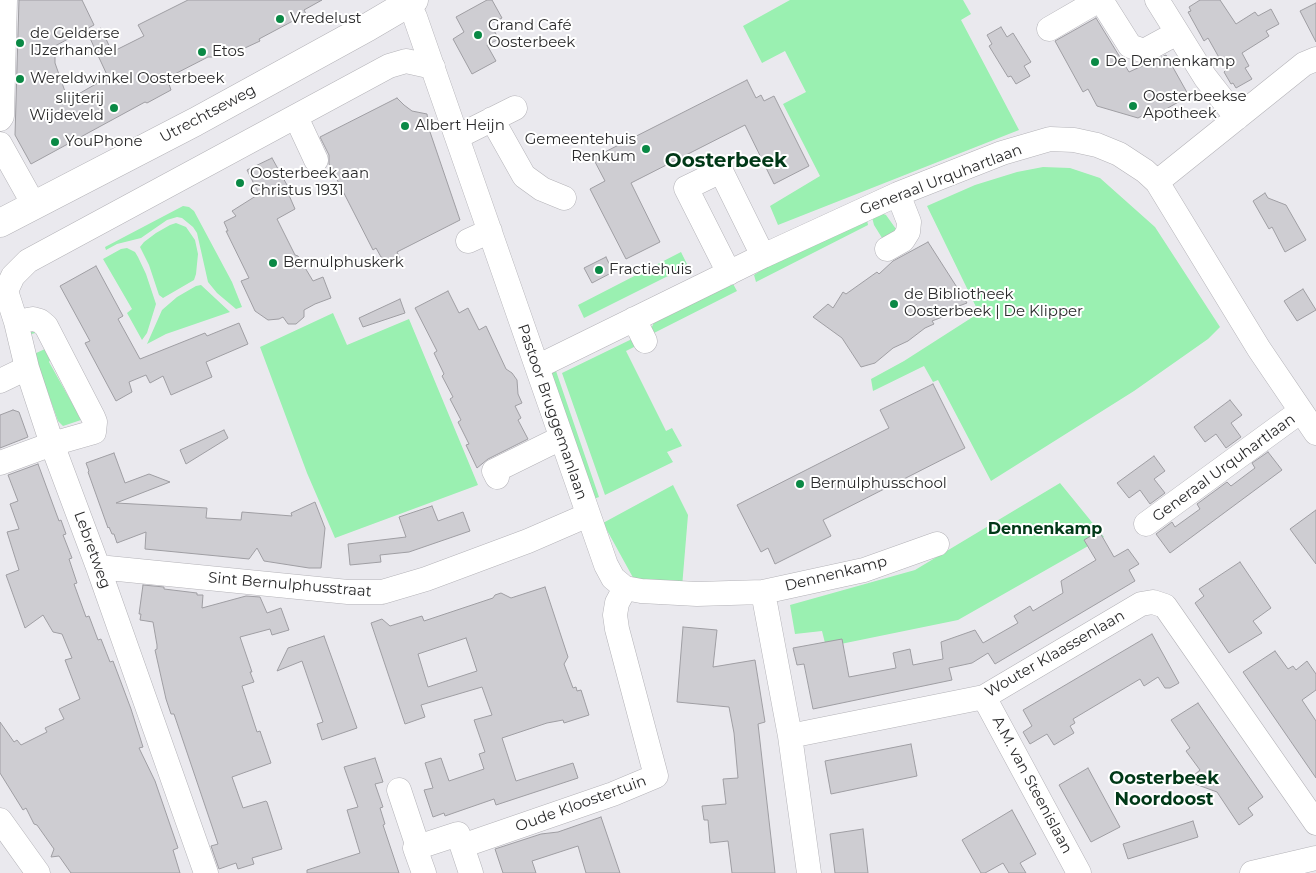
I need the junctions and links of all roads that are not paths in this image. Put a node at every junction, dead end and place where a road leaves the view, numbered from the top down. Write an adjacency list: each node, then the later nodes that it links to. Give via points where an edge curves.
1 (4, 0): 12 (street)
2 (1100, 0): 5 (street); 6 (street, via 1130,46 1144,51)
3 (1157, 0): 6 (street)
4 (411, 2): 8 (street, Pastoor Bruggemanlaan); 20 (main road, Utrechtseweg)
5 (1048, 29)
6 (1177, 33): 11 (street, via 1205,78)
7 (1316, 58): 11 (street)
8 (433, 68): 10 (street, via 406,61 389,66); 14 (street, Pastoor Bruggemanlaan)
9 (515, 108): 13 (street)
10 (296, 117): 16 (street); 28 (street, Lebretweg, via 28,261 13,276 6,291)
11 (1237, 118): 17 (street)
12 (0, 119)
13 (492, 119): 14 (street); 19 (street, via 524,176 542,189)
14 (457, 137): 22 (street, Pastoor Bruggemanlaan)
15 (0, 144): 20 (street)
16 (316, 160)
17 (1157, 182): 18 (street, Generaal Urquhartlaan, via 1119,154 1097,144 1050,139 990,157); 33 (street, Generaal Urquhartlaan)
18 (898, 194): 24 (street, via 909,222 908,232 903,240); 25 (street, Generaal Urquhartlaan)
19 (564, 198)
20 (34, 206): 21 (main road, Utrechtseweg)
21 (0, 223)
22 (490, 231): 23 (street); 30 (street, Pastoor Bruggemanlaan)
23 (468, 241)
24 (887, 249)
25 (763, 256): 26 (street, Generaal Urquhartlaan); 26 (street, via 721,170 686,188)
26 (729, 273): 27 (street, Generaal Urquhartlaan)
27 (634, 319): 29 (street); 30 (street, Generaal Urquhartlaan)
28 (16, 322): 31 (street, Lebretweg); 36 (street, via 33,319 46,326 95,422 94,432)
29 (645, 341)
30 (537, 367): 35 (street, Pastoor Bruggemanlaan)
31 (27, 368): 32 (street); 36 (street, Lebretweg)
32 (0, 381)
33 (1301, 411): 34 (street, Generaal Urquhartlaan); 40 (street, Generaal Urquhartlaan)
34 (1316, 433)
35 (561, 438): 38 (street, via 494,471); 39 (street, Pastoor Bruggemanlaan)
36 (52, 444): 37 (street); 42 (street, Lebretweg)
37 (0, 464)
38 (497, 477)
39 (588, 516): 42 (street, Sint Bernulphusstraat, via 524,534 426,579 382,592 348,592); 43 (street, Pastoor Bruggemanlaan, via 606,565 613,578)
40 (1146, 524)
41 (937, 544): 44 (street, Dennenkamp, via 864,570)
42 (98, 567): 54 (street, Lebretweg)
43 (625, 588): 44 (street, Dennenkamp, via 697,594); 50 (street, Oude Kloostertuin, via 617,603 617,629 656,776)
44 (762, 592): 46 (street)
45 (984, 697): 46 (street, Wouter Klaassenlaan); 49 (street, Wouter Klaassenlaan, via 1141,604 1153,602 1165,606); 58 (street, A.M. van Steenislaan)
46 (790, 736): 57 (street)
47 (399, 790): 51 (street)
48 (0, 820): 53 (street)
49 (1316, 823)
50 (462, 846): 51 (street, via 458,834); 56 (street)
51 (418, 847): 55 (street, via 415,848)
52 (1316, 858): 59 (street)
53 (38, 873)
54 (206, 873)
55 (424, 873)
56 (471, 873)
57 (808, 873)
58 (1079, 873)
59 (1252, 873)

